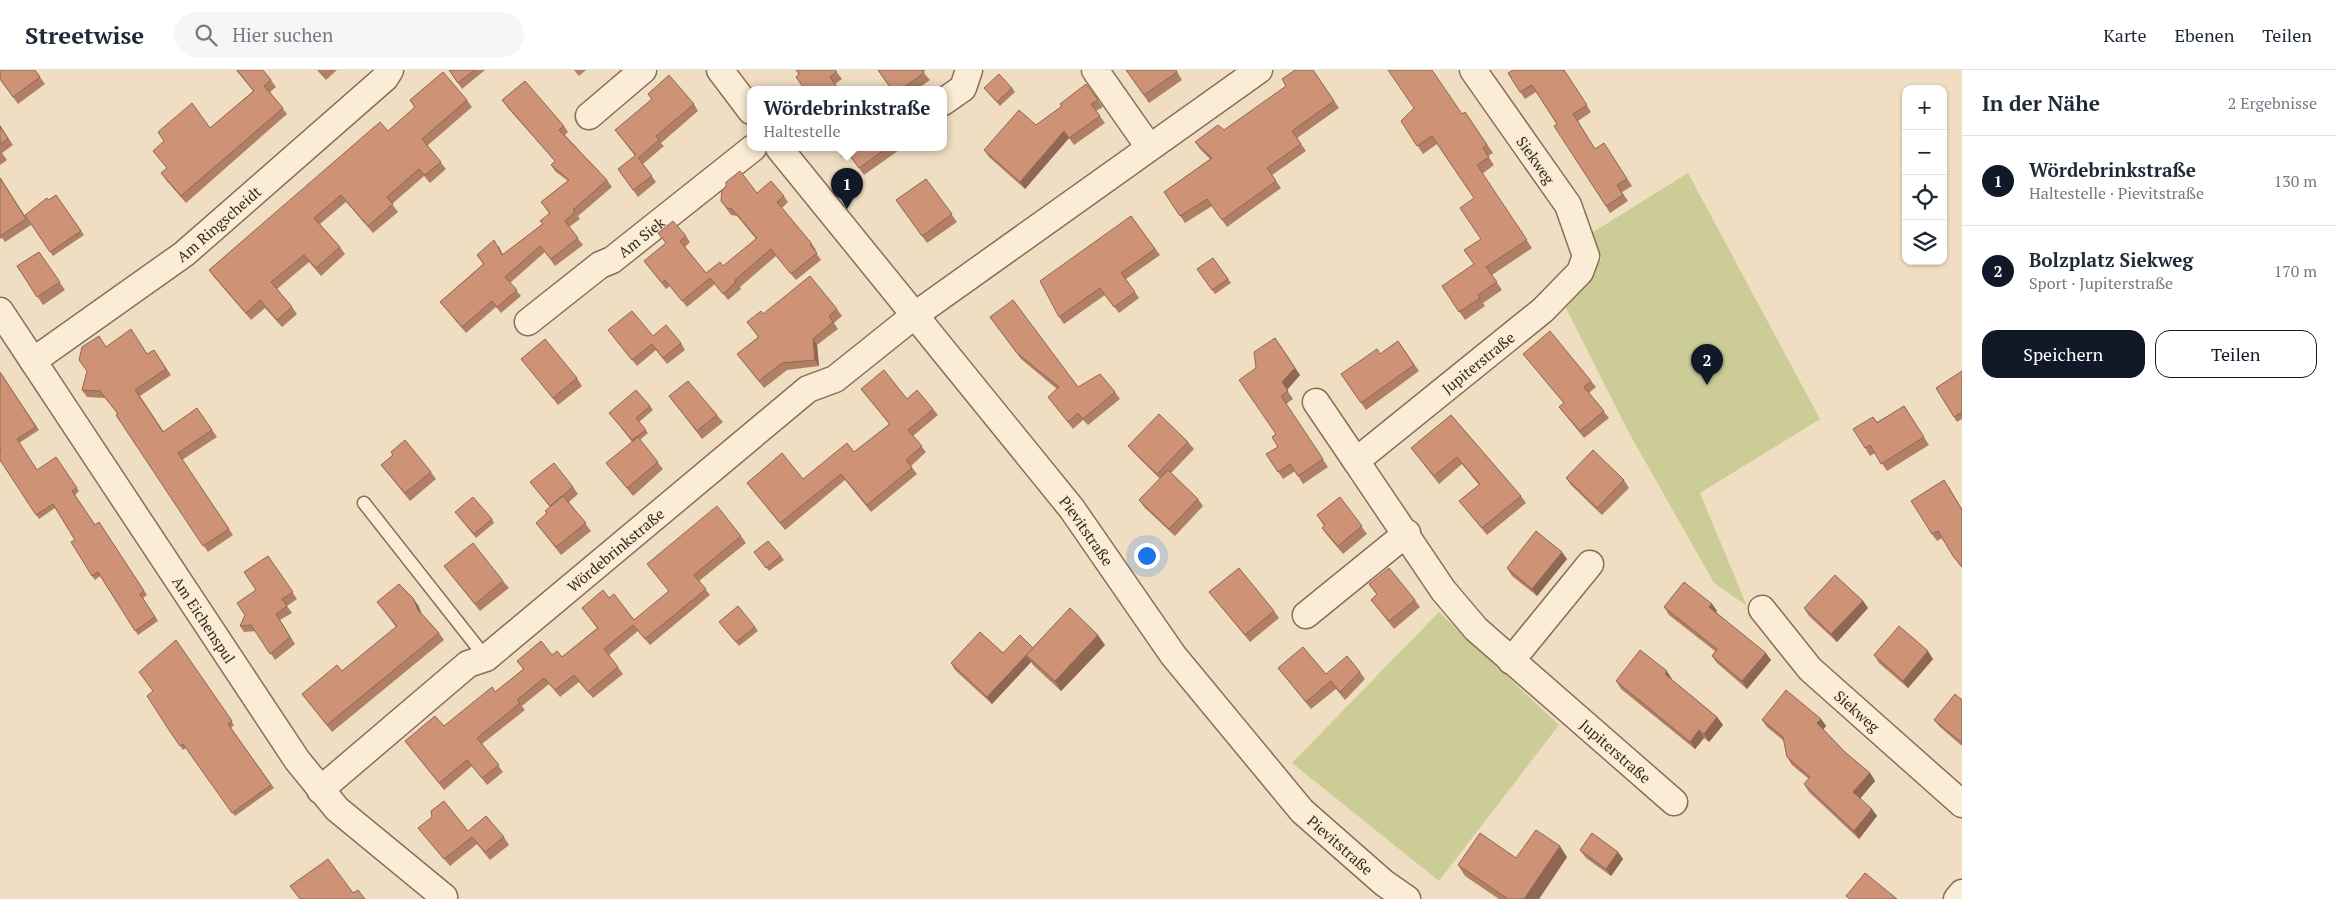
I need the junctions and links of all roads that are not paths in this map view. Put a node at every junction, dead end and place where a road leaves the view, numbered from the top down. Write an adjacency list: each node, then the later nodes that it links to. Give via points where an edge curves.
1 (390, 70): 18 (street, Am Ringscheidt, via 386,78 184,254)
2 (643, 70): 10 (street)
3 (720, 70): 9 (street)
4 (969, 70): 8 (street, via 963,88)
5 (1095, 70): 11 (street)
6 (1259, 70): 11 (street, Wördebrinkstraße)
7 (1473, 70): 14 (street, Siekweg, via 1568,205)
8 (947, 99)
9 (747, 106)
10 (589, 116)
11 (1149, 147): 16 (street, Wördebrinkstraße)
12 (748, 151): 17 (street, Am Siek, via 612,260 600,265)
13 (781, 151): 16 (street, Pievitstraße)
14 (1586, 256): 20 (street, Jupiterstraße, via 1580,272 1543,310)
15 (0, 311): 18 (street, Am Eichenspul)
16 (916, 315): 26 (street, Wördebrinkstraße, via 835,379 808,389); 33 (street, Pievitstraße, via 1072,509 1173,655 1302,811 1384,883)
17 (528, 322)
18 (33, 361): 28 (street, Am Eichenspul)
19 (1316, 402): 20 (street, Jupiterstraße)
20 (1356, 461): 22 (street, Jupiterstraße)
21 (364, 503): 26 (lane)
22 (1407, 533): 25 (street); 27 (street, Jupiterstraße, via 1449,596 1476,629)
23 (1590, 564): 27 (street)
24 (1762, 609): 30 (street, Siekweg, via 1810,669)
25 (1306, 615)
26 (486, 658): 28 (street, Wördebrinkstraße, via 468,664)
27 (1511, 661): 29 (street, Jupiterstraße)
28 (320, 790): 32 (street, Am Eichenspul, via 337,809)
29 (1674, 802)
30 (1962, 804)
31 (1962, 893): 34 (street)
32 (444, 897)
33 (1407, 899)
34 (1957, 899)

